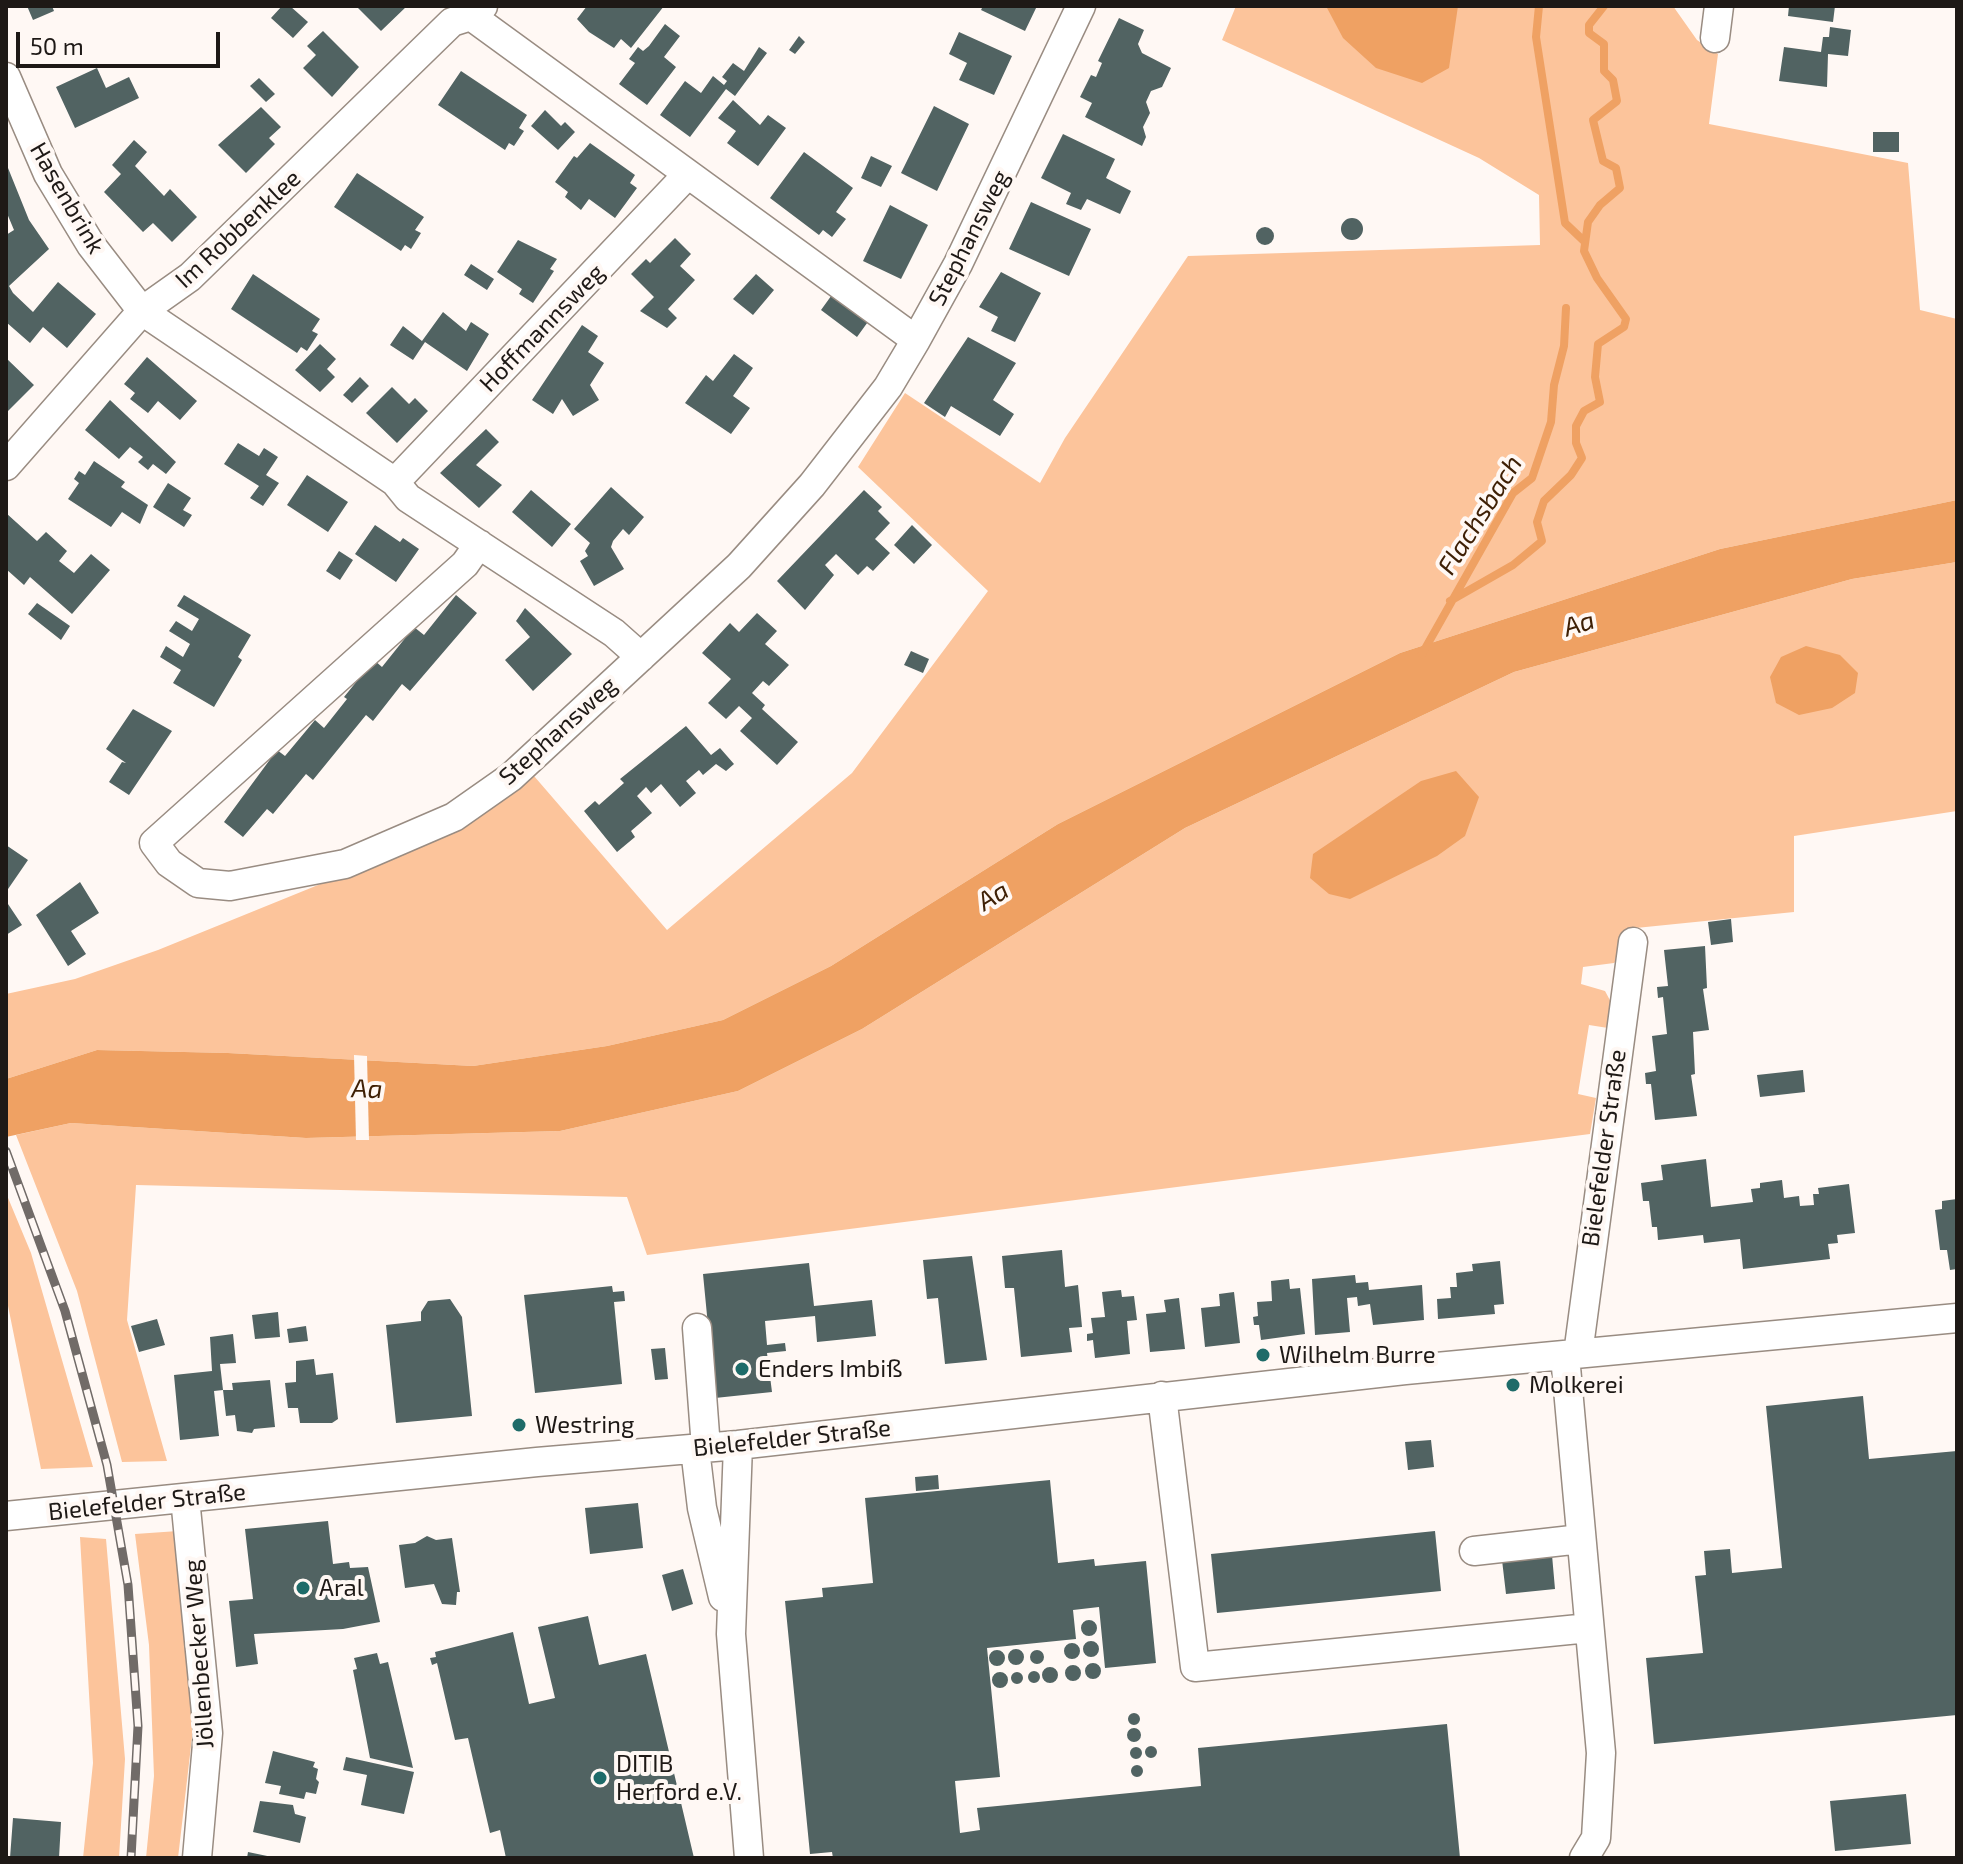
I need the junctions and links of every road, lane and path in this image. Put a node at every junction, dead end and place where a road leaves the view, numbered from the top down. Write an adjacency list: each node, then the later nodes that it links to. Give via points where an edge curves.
1 (1081, 6): 8 (street, Stephansweg)
2 (1719, 6): 4 (street)
3 (477, 11): 6 (street); 7 (street, Im Robbenklee, via 452,22 190,277)
4 (1715, 38)
5 (6, 77): 7 (street, Hasenbrink, via 48,174 91,245)
6 (688, 174): 8 (street); 10 (street, Hoffmannsweg)
7 (142, 311): 9 (street, Im Robbenklee); 10 (street)
8 (916, 340): 12 (street, Stephansweg, via 888,387 812,485 739,566)
9 (6, 466)
10 (395, 482): 11 (street, via 408,498)
11 (479, 544): 12 (street, via 614,633); 12 (street, Stephansweg, via 465,564 154,843 169,863 198,883 230,886 345,864 390,847 454,817 511,777)
12 (641, 657)
13 (1633, 942): 16 (street, Bielefelder Straße)
14 (1957, 1318): 16 (street, Bielefelder Straße)
15 (697, 1328): 19 (street)
16 (1572, 1355): 17 (street, Bielefelder Straße); 22 (street)
17 (1162, 1396): 18 (street, Bielefelder Straße); 24 (street, via 1195,1667)
18 (738, 1445): 19 (street, Bielefelder Straße); 25 (street)
19 (700, 1448): 20 (street, Bielefelder Straße); 25 (street, via 702,1508)
20 (185, 1498): 21 (street, Bielefelder Straße); 26 (street, Jöllenbecker Weg, via 208,1733)
21 (6, 1516)
22 (1581, 1539): 23 (street); 24 (street)
23 (1474, 1551)
24 (1589, 1628): 28 (street, via 1601,1753 1596,1838)
25 (731, 1634): 27 (street)
26 (197, 1858)
27 (749, 1858)
28 (1584, 1858)

